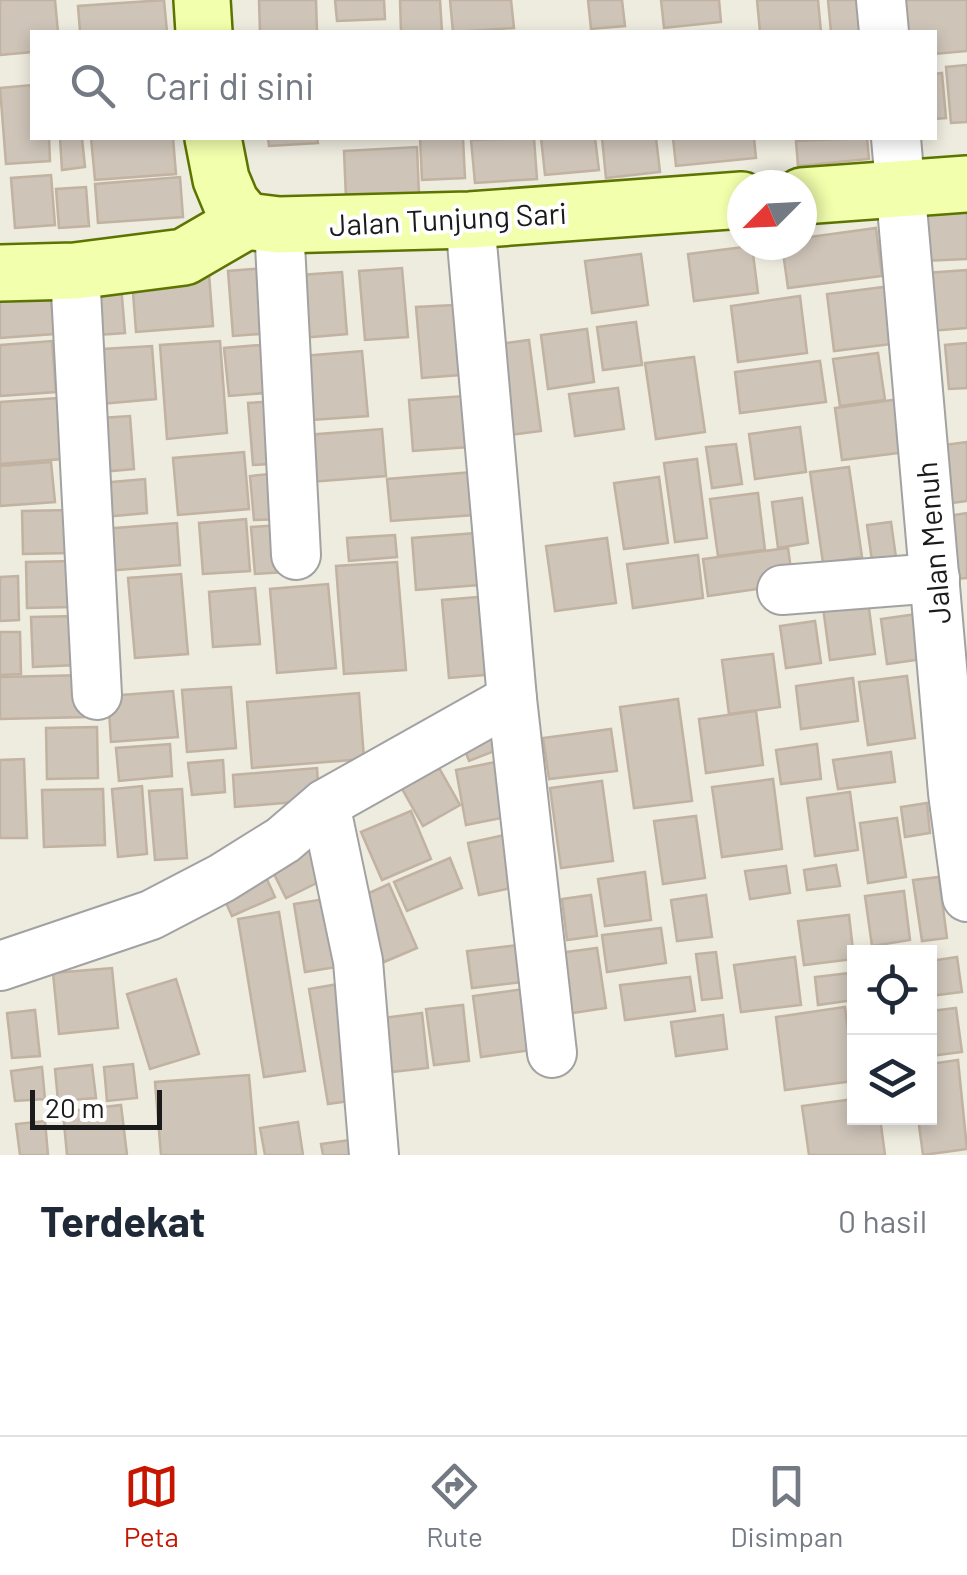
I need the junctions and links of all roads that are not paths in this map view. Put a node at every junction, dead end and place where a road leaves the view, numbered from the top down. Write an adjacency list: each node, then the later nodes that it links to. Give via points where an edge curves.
1 (202, 0): 3 (street)
2 (882, 0): 4 (street)
3 (204, 30)
4 (884, 30)
5 (213, 140): 11 (street, via 232,204)
6 (900, 163): 7 (street); 8 (street); 16 (street, Jalan Menuh)
7 (967, 184)
8 (817, 191)
9 (727, 201): 10 (street, Jalan Tunjung Sari)
10 (470, 220): 11 (street, Jalan Tunjung Sari); 18 (street)
11 (262, 223): 12 (street, via 184,257); 14 (street)
12 (75, 270): 13 (street); 17 (street)
13 (0, 273)
14 (296, 555)
15 (782, 590): 16 (street)
16 (946, 593): 19 (street, Jalan Menuh)
17 (97, 695)
18 (512, 700): 20 (street); 23 (street)
19 (960, 793): 21 (street, Jalan Menuh)
20 (325, 804): 22 (street, via 253,859 151,915); 24 (street, via 358,960)
21 (967, 897)
22 (0, 966)
23 (552, 1053)
24 (374, 1155)

